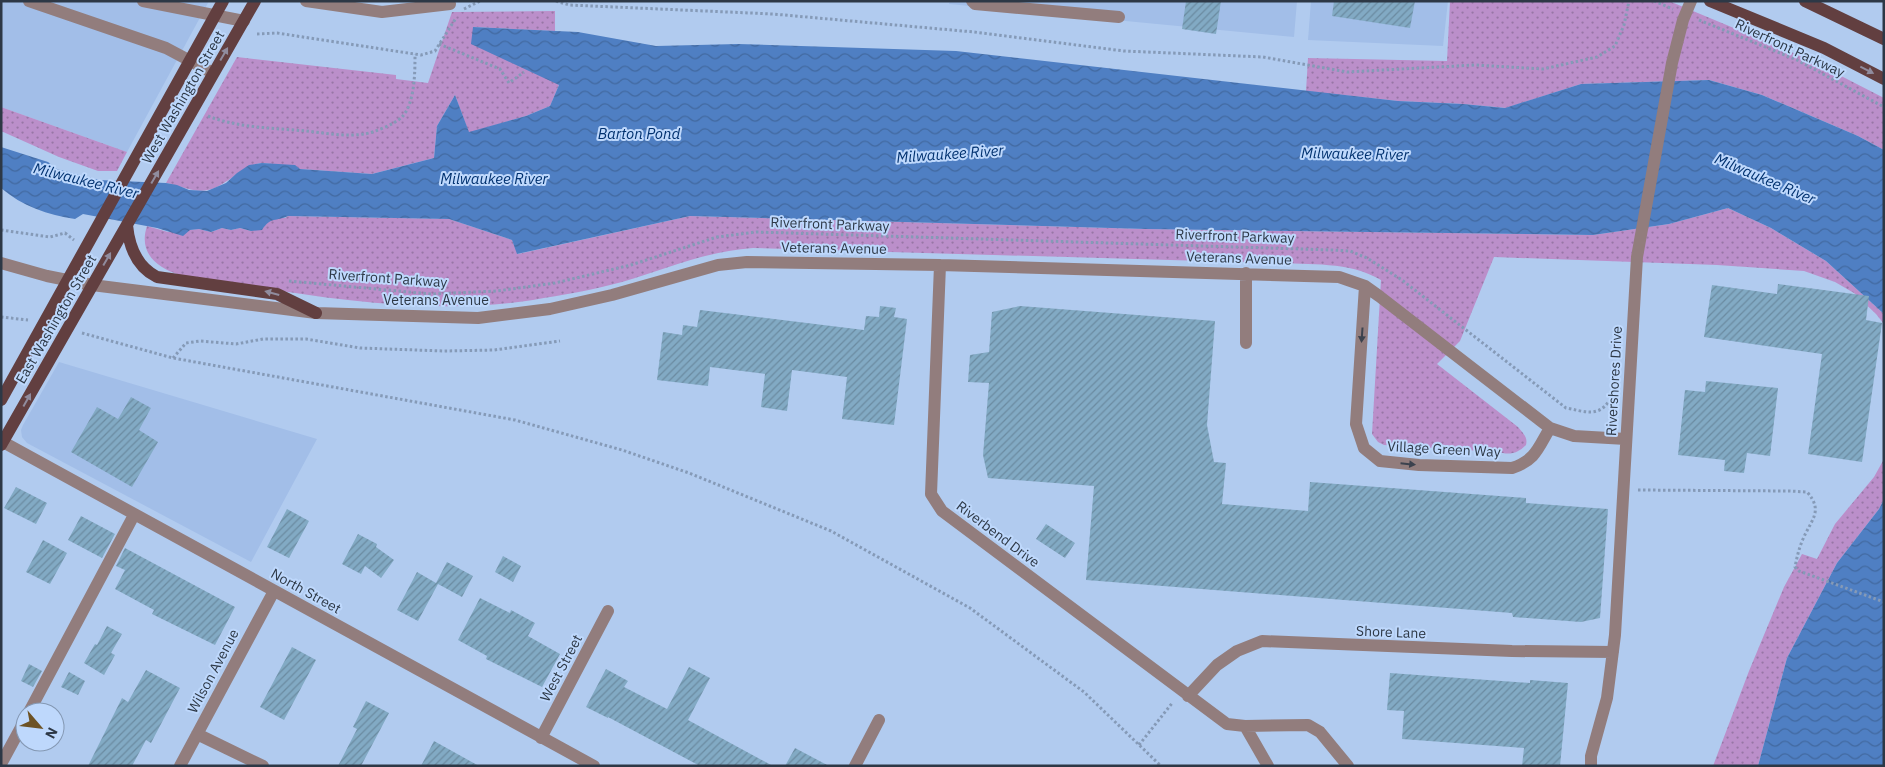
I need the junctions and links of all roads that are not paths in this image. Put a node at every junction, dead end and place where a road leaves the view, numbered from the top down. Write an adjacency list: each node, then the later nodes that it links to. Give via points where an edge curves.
1 (29, 1): 15 (street, via 166,48)
2 (143, 1): 11 (street)
3 (223, 1): 11 (main road, West Washington Street)
4 (255, 1): 13 (main road, West Washington Street)
5 (306, 1): 10 (street, via 382,12)
6 (972, 1): 12 (street, via 975,4)
7 (1691, 1): 30 (street, Rivershores Drive, via 1672,63 1637,257)
8 (1710, 1): 17 (main road, one-way to 17, via 1824,48)
9 (1805, 1): 14 (main road)
10 (450, 4)
11 (215, 15): 13 (street); 15 (main road, West Washington Street)
12 (1119, 17)
13 (244, 21): 16 (main road, West Washington Street, one-way to 13)
14 (1884, 39)
15 (190, 60): 16 (street); 18 (main road, West Washington Street)
16 (214, 73): 19 (main road, West Washington Street, one-way to 16)
17 (1884, 79)
18 (97, 227): 23 (main road, East Washington Street)
19 (125, 232): 24 (main road, East Washington Street, one-way to 19); 26 (main road, one-way to 19, via 277,294 157,277 140,264)
20 (1, 264): 23 (street, Veterans Avenue)
21 (940, 265): 22 (street, Veterans Avenue); 26 (street, Veterans Avenue, via 747,262 718,265 612,296 550,309 478,318); 36 (street, Riverbend Drive, via 931,494 942,511)
22 (1246, 273): 25 (street, Veterans Avenue, via 1339,277); 27 (street)
23 (68, 280): 24 (street, Veterans Avenue); 28 (main road, East Washington Street)
24 (92, 285): 26 (street, Veterans Avenue); 31 (main road, East Washington Street, one-way to 24)
25 (1366, 286): 29 (street, Veterans Avenue); 29 (street, Village Green Way, one-way to 29, via 1356,424 1364,448 1380,461 1512,468 1532,457)
26 (316, 313)
27 (1246, 344)
28 (1, 400)
29 (1550, 428): 30 (street, Veterans Avenue, via 1574,436)
30 (1626, 439): 35 (street, Rivershores Drive)
31 (2, 444): 32 (street, North Street)
32 (134, 515): 33 (street, North Street); 37 (street)
33 (274, 591): 40 (street, Wilson Avenue); 42 (street, North Street)
34 (608, 611): 42 (street, West Street)
35 (1613, 652): 36 (street, Shore Lane, via 1262,641 1237,651 1217,665); 50 (street, Rivershores Drive, via 1607,698)
36 (1188, 696): 39 (street, Riverbend Drive, via 1227,724)
37 (34, 702)
38 (879, 720): 47 (street)
39 (1246, 726): 48 (street); 49 (street, Riverbend Drive, via 1308,725 1320,732)
40 (197, 734): 44 (street, Wilson Avenue); 45 (street)
41 (15, 738): 43 (street)
42 (541, 738): 46 (street, North Street)
43 (1, 764)
44 (180, 766)
45 (263, 766)
46 (594, 766)
47 (855, 766)
48 (1268, 766)
49 (1348, 766)
50 (1591, 766)

